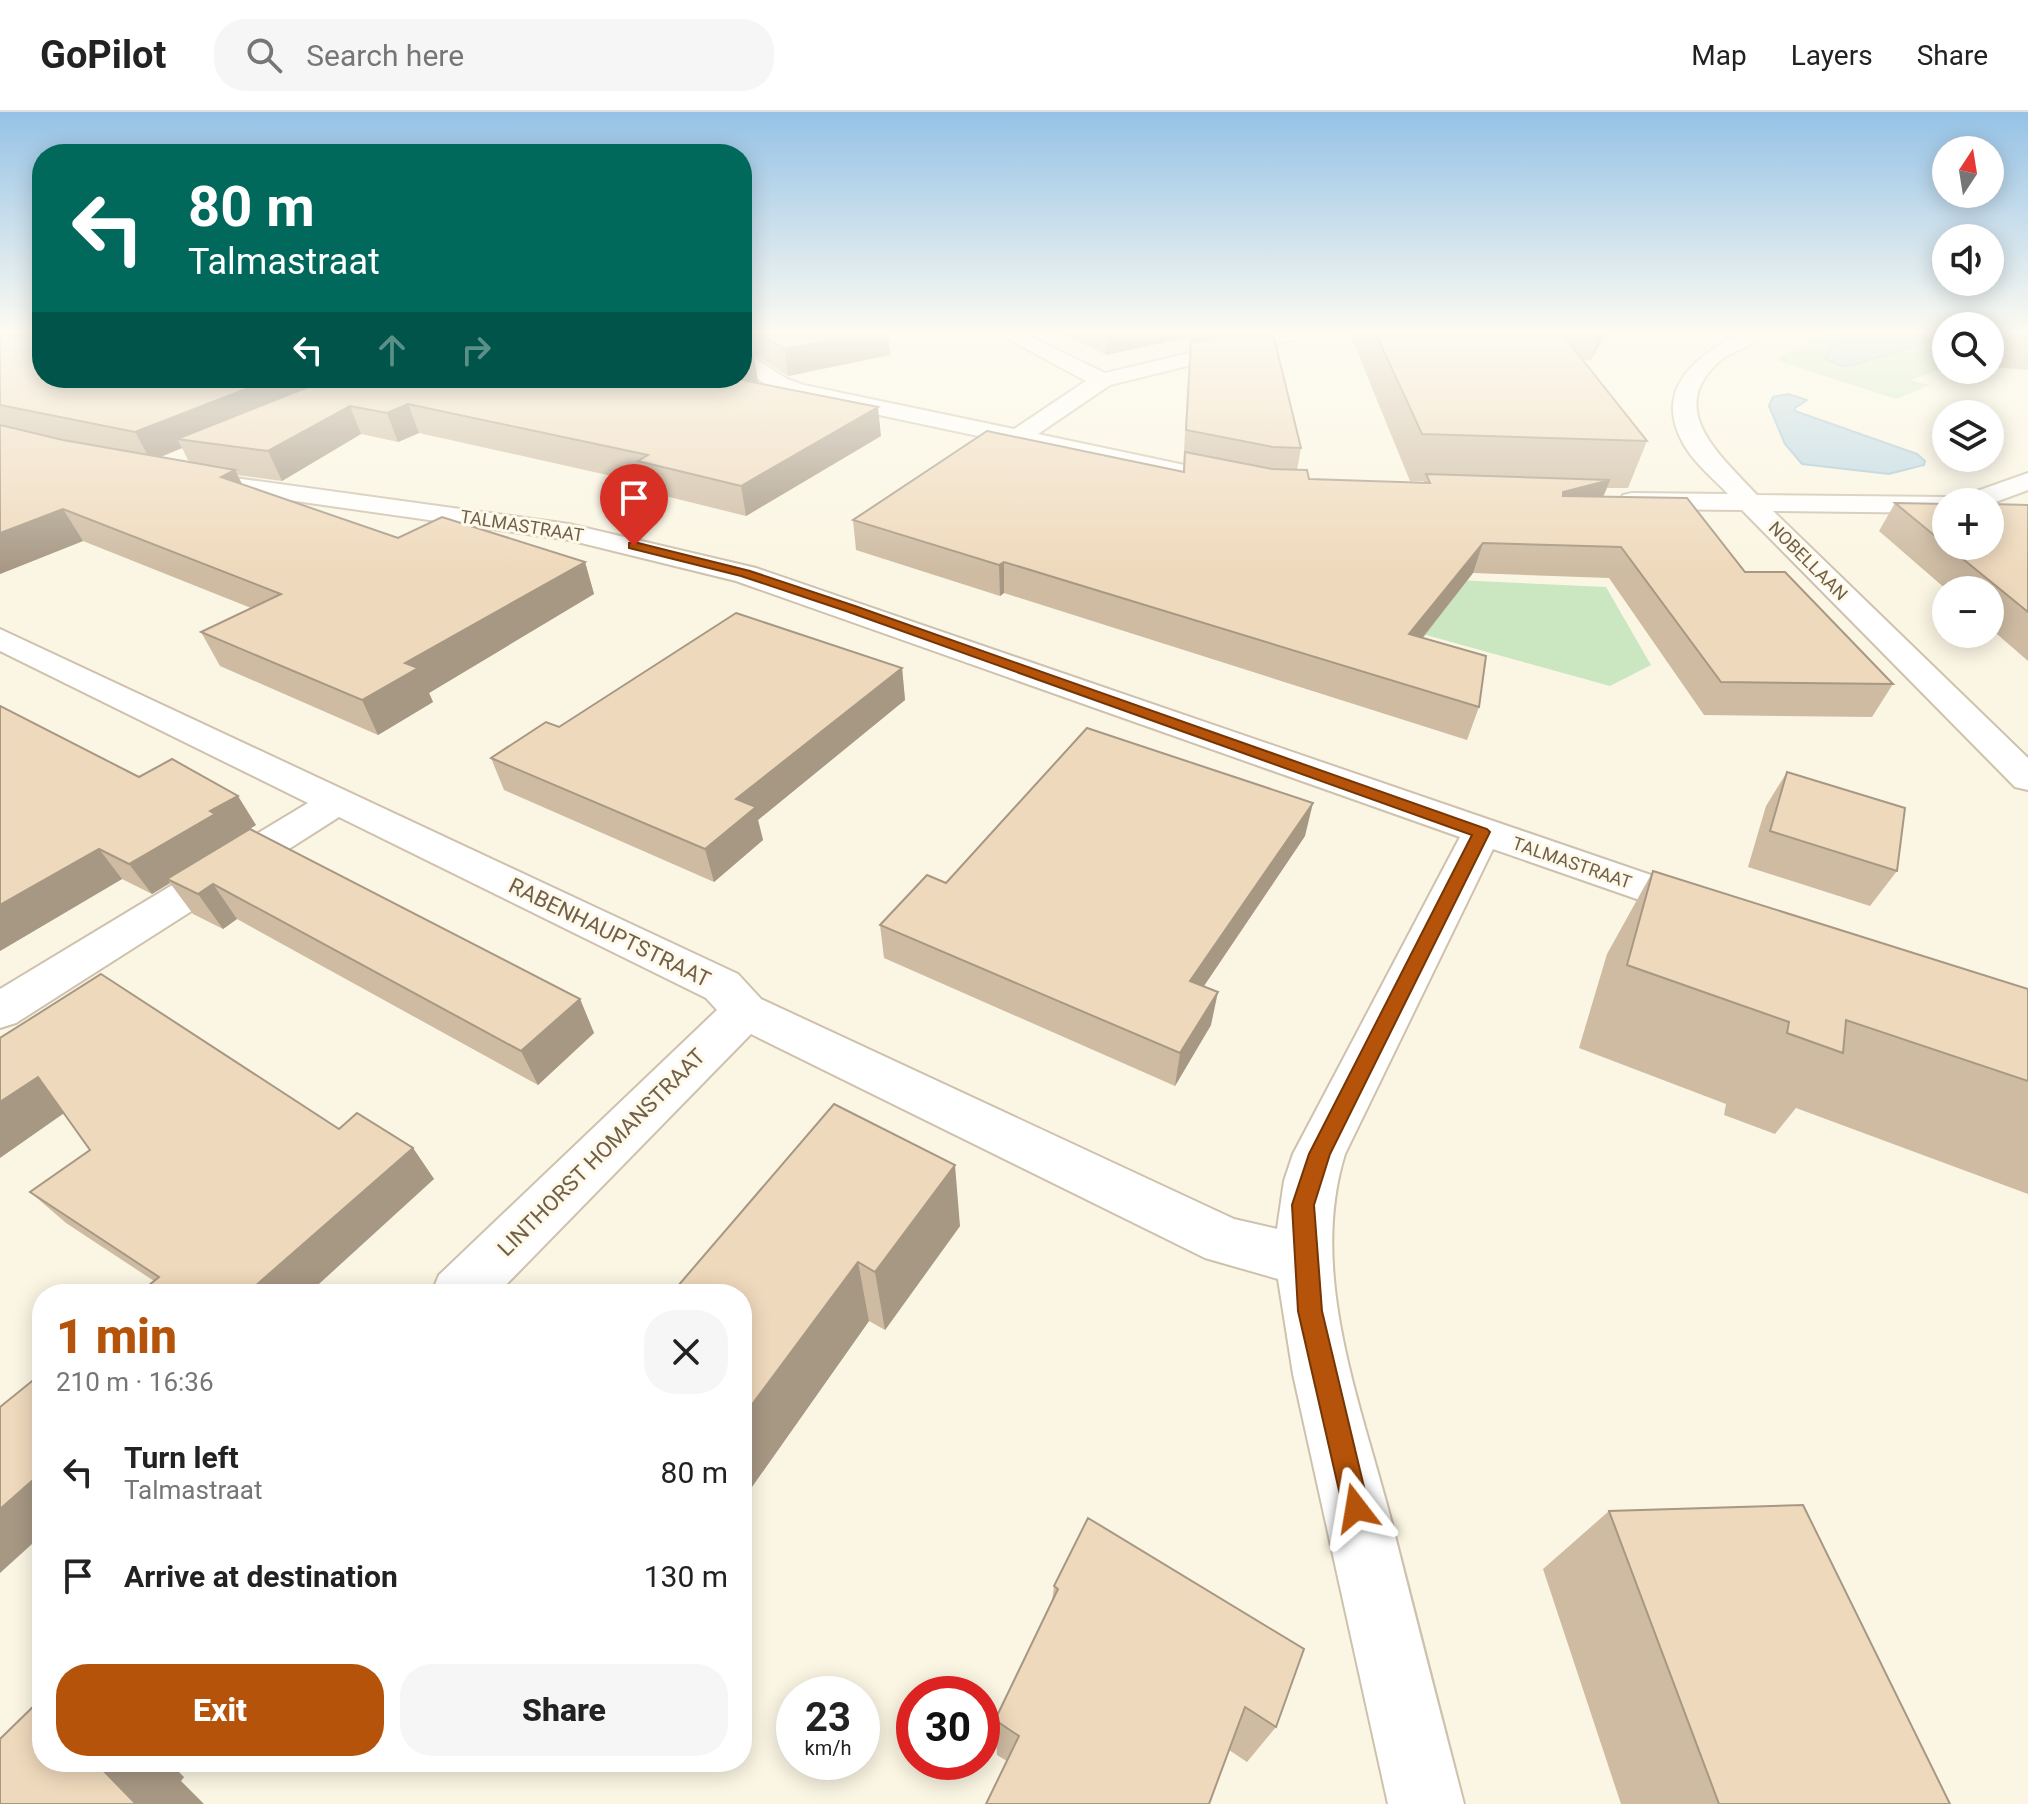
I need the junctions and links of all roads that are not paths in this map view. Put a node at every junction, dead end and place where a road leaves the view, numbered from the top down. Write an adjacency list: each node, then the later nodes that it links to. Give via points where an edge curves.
1 (903, 413): 4 (street)
2 (1053, 413): 4 (street)
3 (1685, 413): 10 (street, NOBELLAAN, via 1694,442)
4 (1018, 437): 5 (street)
5 (1206, 476)
6 (180, 478): 15 (street, TALMASTRAAT, via 512,523 695,560 851,608)
7 (2028, 481): 8 (street)
8 (2004, 490)
9 (1614, 500): 10 (street)
10 (1751, 504): 11 (street); 13 (street, NOBELLAAN)
11 (1932, 505)
12 (0, 639): 14 (street, RABENHAUPTSTRAAT)
13 (2028, 779)
14 (338, 801): 17 (street); 18 (street, RABENHAUPTSTRAAT, via 722,986)
15 (1482, 832): 16 (street, TALMASTRAAT); 19 (street, via 1309,1178 1303,1205)
16 (1733, 918)
17 (0, 1011)
18 (745, 1011): 19 (street, RABENHAUPTSTRAAT, via 1224,1241 1265,1253); 20 (street, LINTHORST HOMANSTRAAT)
19 (1305, 1256): 21 (street, via 1323,1374)
20 (469, 1284)
21 (1426, 1804)

